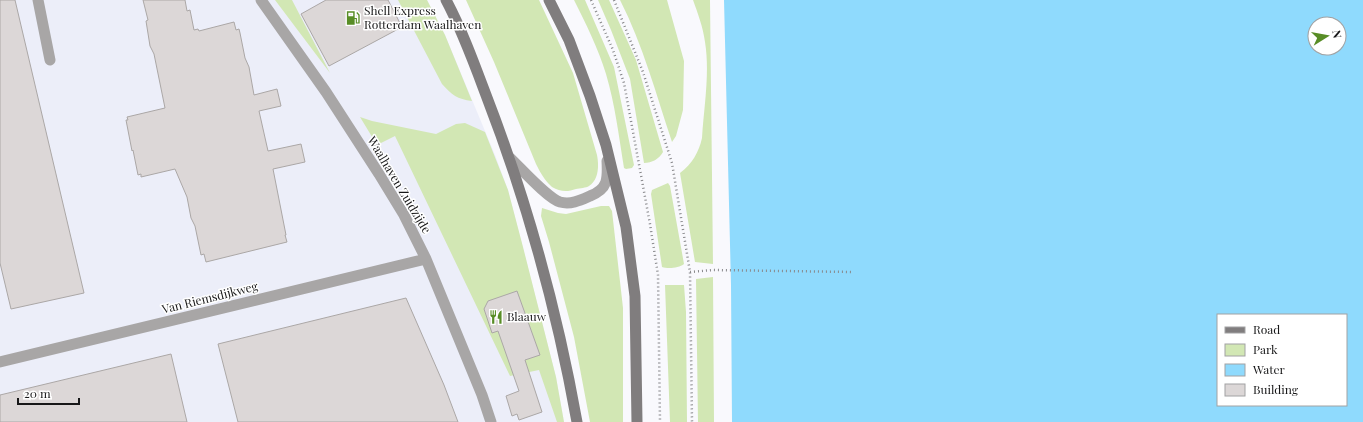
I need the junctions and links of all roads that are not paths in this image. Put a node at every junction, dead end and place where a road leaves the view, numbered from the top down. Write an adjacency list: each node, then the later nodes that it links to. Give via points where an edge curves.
1 (38, 0): 5 (street)
2 (261, 0): 8 (street, Waalhaven Zuidzijde, via 326,92 386,184)
3 (446, 0): 7 (main road, via 474,64)
4 (549, 0): 6 (main road, via 568,40)
5 (50, 60)
6 (606, 145): 7 (street, via 608,179 600,192 576,202 560,202 545,193); 12 (main road, via 631,259 636,325)
7 (509, 157): 11 (main road, via 549,290)
8 (426, 259): 9 (street, Van Riemsdijkweg); 10 (street, Waalhaven Zuidzijde)
9 (0, 362)
10 (491, 422)
11 (577, 422)
12 (637, 422)

